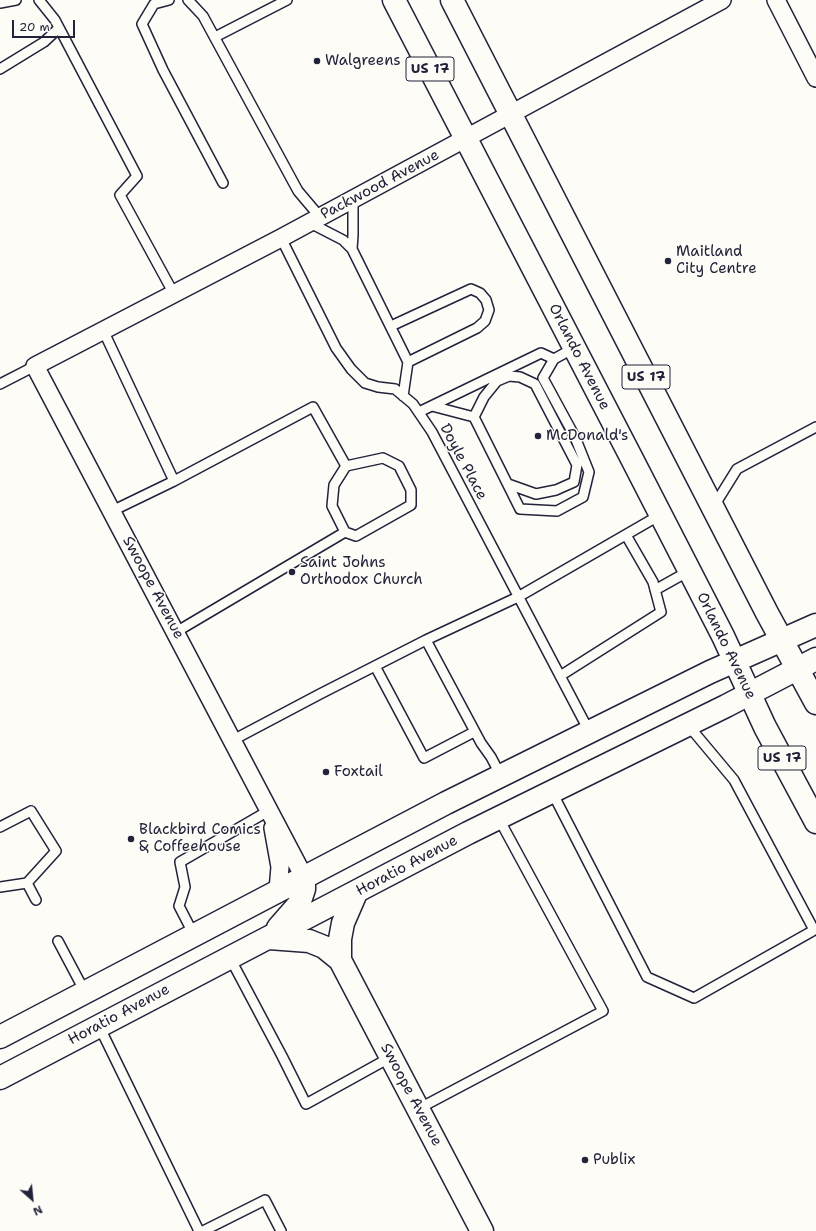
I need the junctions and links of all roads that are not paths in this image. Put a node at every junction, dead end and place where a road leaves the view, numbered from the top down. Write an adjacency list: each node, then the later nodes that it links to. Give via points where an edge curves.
1 (16, 0): 10 (lane)
2 (39, 0): 11 (lane)
3 (169, 0): 17 (lane, via 154,4 142,24 163,70)
4 (188, 0): 12 (lane, via 203,16)
5 (287, 0): 12 (lane)
6 (394, 0): 16 (main road, Orlando Avenue / US 17)
7 (452, 0): 15 (main road, US 17)
8 (722, 0): 15 (street, Packwood Avenue)
9 (776, 0): 14 (street)
10 (0, 2)
11 (59, 28): 13 (lane, via 44,42); 22 (lane, via 137,176 120,195)
12 (215, 37): 19 (lane)
13 (0, 69)
14 (816, 78)
15 (511, 114): 16 (street, Packwood Avenue); 38 (main road, US 17)
16 (467, 138): 18 (street, Packwood Avenue); 25 (main road, Orlando Avenue / US 17)
17 (223, 183)
18 (353, 199): 19 (street, Packwood Avenue); 21 (lane)
19 (315, 220): 20 (street, Packwood Avenue); 21 (lane, via 344,240)
20 (281, 238): 22 (street, Packwood Avenue); 30 (lane, Doyle Place, via 336,348 351,369 365,383 394,389)
21 (352, 249): 23 (lane)
22 (174, 294): 24 (street, Packwood Avenue)
23 (391, 326): 27 (lane); 27 (lane, via 471,289 480,293 486,300 489,310 485,321 477,328)
24 (103, 330): 28 (street, Packwood Avenue); 36 (lane)
25 (574, 348): 26 (lane); 40 (main road, Orlando Avenue / US 17)
26 (554, 359): 31 (lane, via 541,352); 37 (lane, via 543,378 589,472 583,497 557,511 520,509)
27 (408, 362): 30 (lane)
28 (35, 366): 29 (lane); 39 (street, Swoope Avenue)
29 (0, 384)
30 (403, 396): 32 (lane, Doyle Place)
31 (432, 406): 32 (lane); 33 (lane)
32 (419, 412): 45 (lane, Doyle Place, via 432,432)
33 (474, 418): 37 (lane); 37 (lane, via 484,397 497,382 510,376 536,384 577,465 574,482 556,490 536,494)
34 (816, 427): 38 (lane, via 737,469)
35 (346, 466): 36 (lane, via 313,407); 41 (lane, via 334,485 332,506); 41 (lane, via 383,458 399,466 411,490 411,506 356,536)
36 (174, 481): 39 (lane)
37 (508, 484)
38 (713, 508): 49 (main road, US 17)
39 (112, 511): 47 (street, Swoope Avenue)
40 (660, 515): 42 (lane); 43 (main road, Orlando Avenue / US 17)
41 (345, 532): 47 (lane)
42 (626, 535): 44 (lane); 45 (lane)
43 (689, 571): 44 (lane); 50 (main road, Orlando Avenue / US 17)
44 (655, 590): 53 (lane, via 661,612)
45 (518, 597): 48 (lane); 53 (lane, Doyle Place)
46 (816, 625): 49 (main road)
47 (176, 632): 59 (street, Swoope Avenue)
48 (426, 640): 52 (lane); 57 (lane)
49 (782, 641): 50 (main road); 51 (main road, US 17)
50 (734, 661): 54 (main road, Orlando Avenue / US 17); 58 (main road)
51 (807, 664): 54 (main road, Horatio Avenue); 55 (main road, US 17)
52 (376, 666): 57 (lane, via 424,758); 59 (lane)
53 (560, 676): 58 (lane, Doyle Place)
54 (750, 694): 56 (main road, Horatio Avenue); 64 (main road, Orlando Avenue / US 17)
55 (816, 703)
56 (688, 725): 61 (main road, Horatio Avenue); 72 (lane, via 734,780)
57 (474, 732): 60 (lane)
58 (589, 732): 60 (main road)
59 (232, 740): 62 (street, Swoope Avenue)
60 (501, 776): 66 (main road)
61 (552, 792): 63 (main road, Horatio Avenue); 72 (lane, via 647,977 694,998)
62 (270, 810): 66 (street, Swoope Avenue); 69 (street, Swoope Avenue, via 280,867); 73 (lane, via 180,862 185,887 179,906)
63 (499, 819): 70 (main road, Horatio Avenue); 83 (lane, via 603,1011)
64 (816, 822)
65 (0, 827): 67 (lane, via 31,811 56,851)
66 (304, 877): 69 (main road); 74 (main road, via 304,890 299,904)
67 (27, 882): 68 (lane); 71 (lane)
68 (0, 887)
69 (278, 890): 73 (main road)
70 (356, 893): 74 (main road, Horatio Avenue); 77 (main road, Swoope Avenue, via 343,923)
71 (36, 900)
72 (815, 929)
73 (194, 935): 78 (main road)
74 (269, 938): 76 (main road, Horatio Avenue); 77 (main road, Swoope Avenue, via 309,941 324,947)
75 (58, 941): 78 (lane)
76 (230, 958): 79 (main road, Horatio Avenue); 81 (lane, via 306,1104)
77 (340, 960): 81 (main road, Swoope Avenue)
78 (85, 992): 80 (main road)
79 (99, 1026): 82 (main road, Horatio Avenue); 84 (lane)
80 (0, 1037)
81 (391, 1057): 83 (main road, Swoope Avenue)
82 (0, 1078)
83 (418, 1109): 87 (main road, Swoope Avenue)
84 (199, 1231)
85 (203, 1231): 86 (lane, via 265,1200)
86 (281, 1231)
87 (482, 1231)

